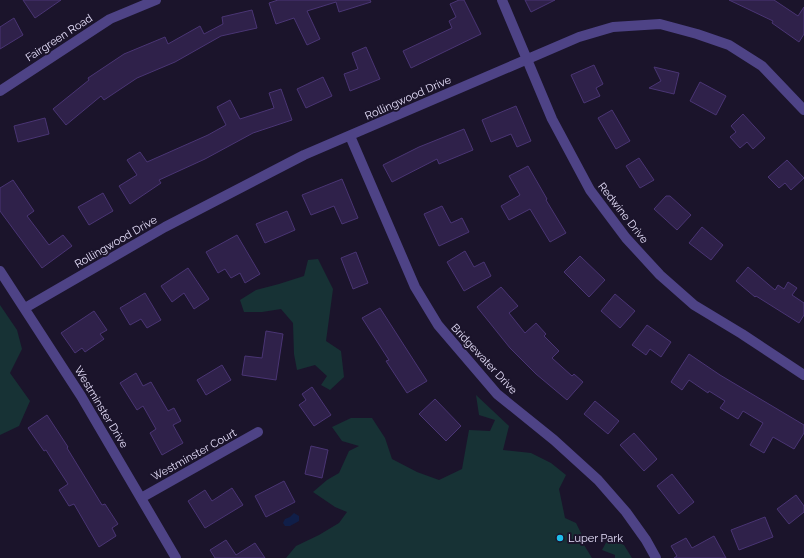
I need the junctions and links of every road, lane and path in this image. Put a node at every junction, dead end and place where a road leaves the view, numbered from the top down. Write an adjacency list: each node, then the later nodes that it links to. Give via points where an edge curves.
1 (156, 0): 4 (street, Fairgreen Road, via 110,19)
2 (502, 0): 3 (street, Redwine Drive)
3 (527, 59): 5 (street, Rollingwood Drive, via 579,37 613,27 660,24 729,46 762,66); 6 (street, Rollingwood Drive); 9 (street, Redwine Drive, via 552,119 590,190 626,238 660,275 694,305)
4 (0, 91)
5 (804, 110)
6 (350, 136): 8 (street, Rollingwood Drive, via 304,155 166,227); 13 (street, Bridgewater Drive, via 415,287 438,326 497,394 598,480 626,512)
7 (0, 271): 8 (street, Westminster Drive)
8 (25, 308): 11 (street, Westminster Drive)
9 (804, 375)
10 (258, 432): 11 (street, Westminster Court)
11 (141, 498): 12 (street, Westminster Drive)
12 (176, 558)
13 (656, 558)

